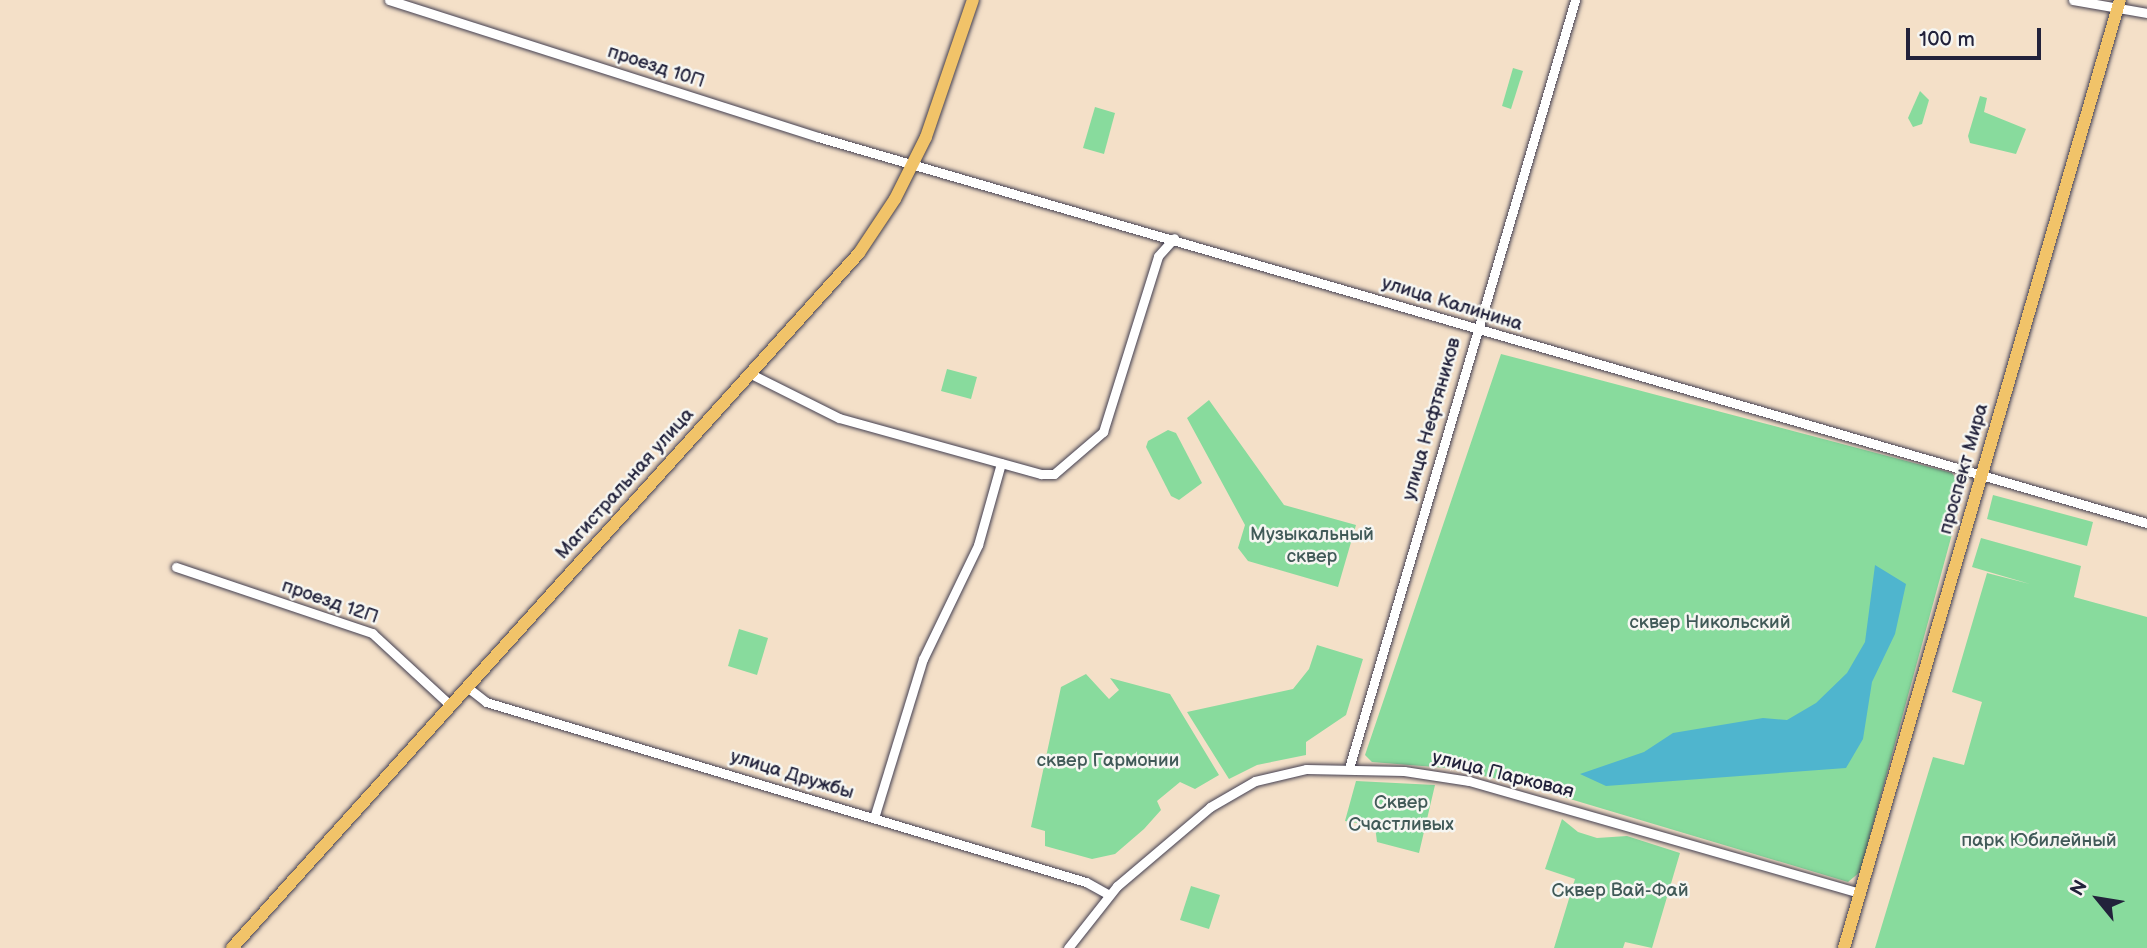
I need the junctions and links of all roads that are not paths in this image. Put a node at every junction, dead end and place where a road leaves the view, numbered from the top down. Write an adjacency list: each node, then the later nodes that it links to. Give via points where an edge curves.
1 (389, 0): 7 (street, проезд 10П)
2 (973, 0): 7 (main road, Магистральная улица, via 946,86)
3 (1575, 0): 9 (street, улица Нефтяников)
4 (2073, 0): 5 (street)
5 (2119, 5): 6 (street); 12 (main road, проспект Мира)
6 (2147, 13)
7 (913, 165): 8 (street, улица Калинина); 10 (main road, Магистральная улица, via 859,253)
8 (1174, 238): 9 (street, улица Калинина); 11 (street, via 1158,256 1099,438 1054,474)
9 (1477, 330): 12 (street, улица Калинина); 17 (street, улица Нефтяников)
10 (751, 374): 11 (street, via 830,415); 15 (main road, Магистральная улица)
11 (1001, 463): 18 (street, via 978,545 923,659)
12 (1982, 475): 13 (street, улица Калинина); 19 (main road, проспект Мира)
13 (2147, 523)
14 (176, 567): 16 (street, проезд 12П, via 372,633)
15 (467, 687): 16 (main road, Магистральная улица); 18 (street, улица Дружбы, via 486,702)
16 (450, 705): 21 (main road, Магистральная улица)
17 (1349, 768): 19 (street, улица Парковая, via 1432,774 1486,785); 20 (street, улица Парковая, via 1294,770 1243,786 1192,821)
18 (874, 818): 20 (street, улица Дружбы, via 1086,882)
19 (1860, 893): 23 (main road, проспект Мира)
20 (1108, 894): 22 (street, улица Парковая)
21 (232, 948)
22 (1068, 948)
23 (1843, 948)

